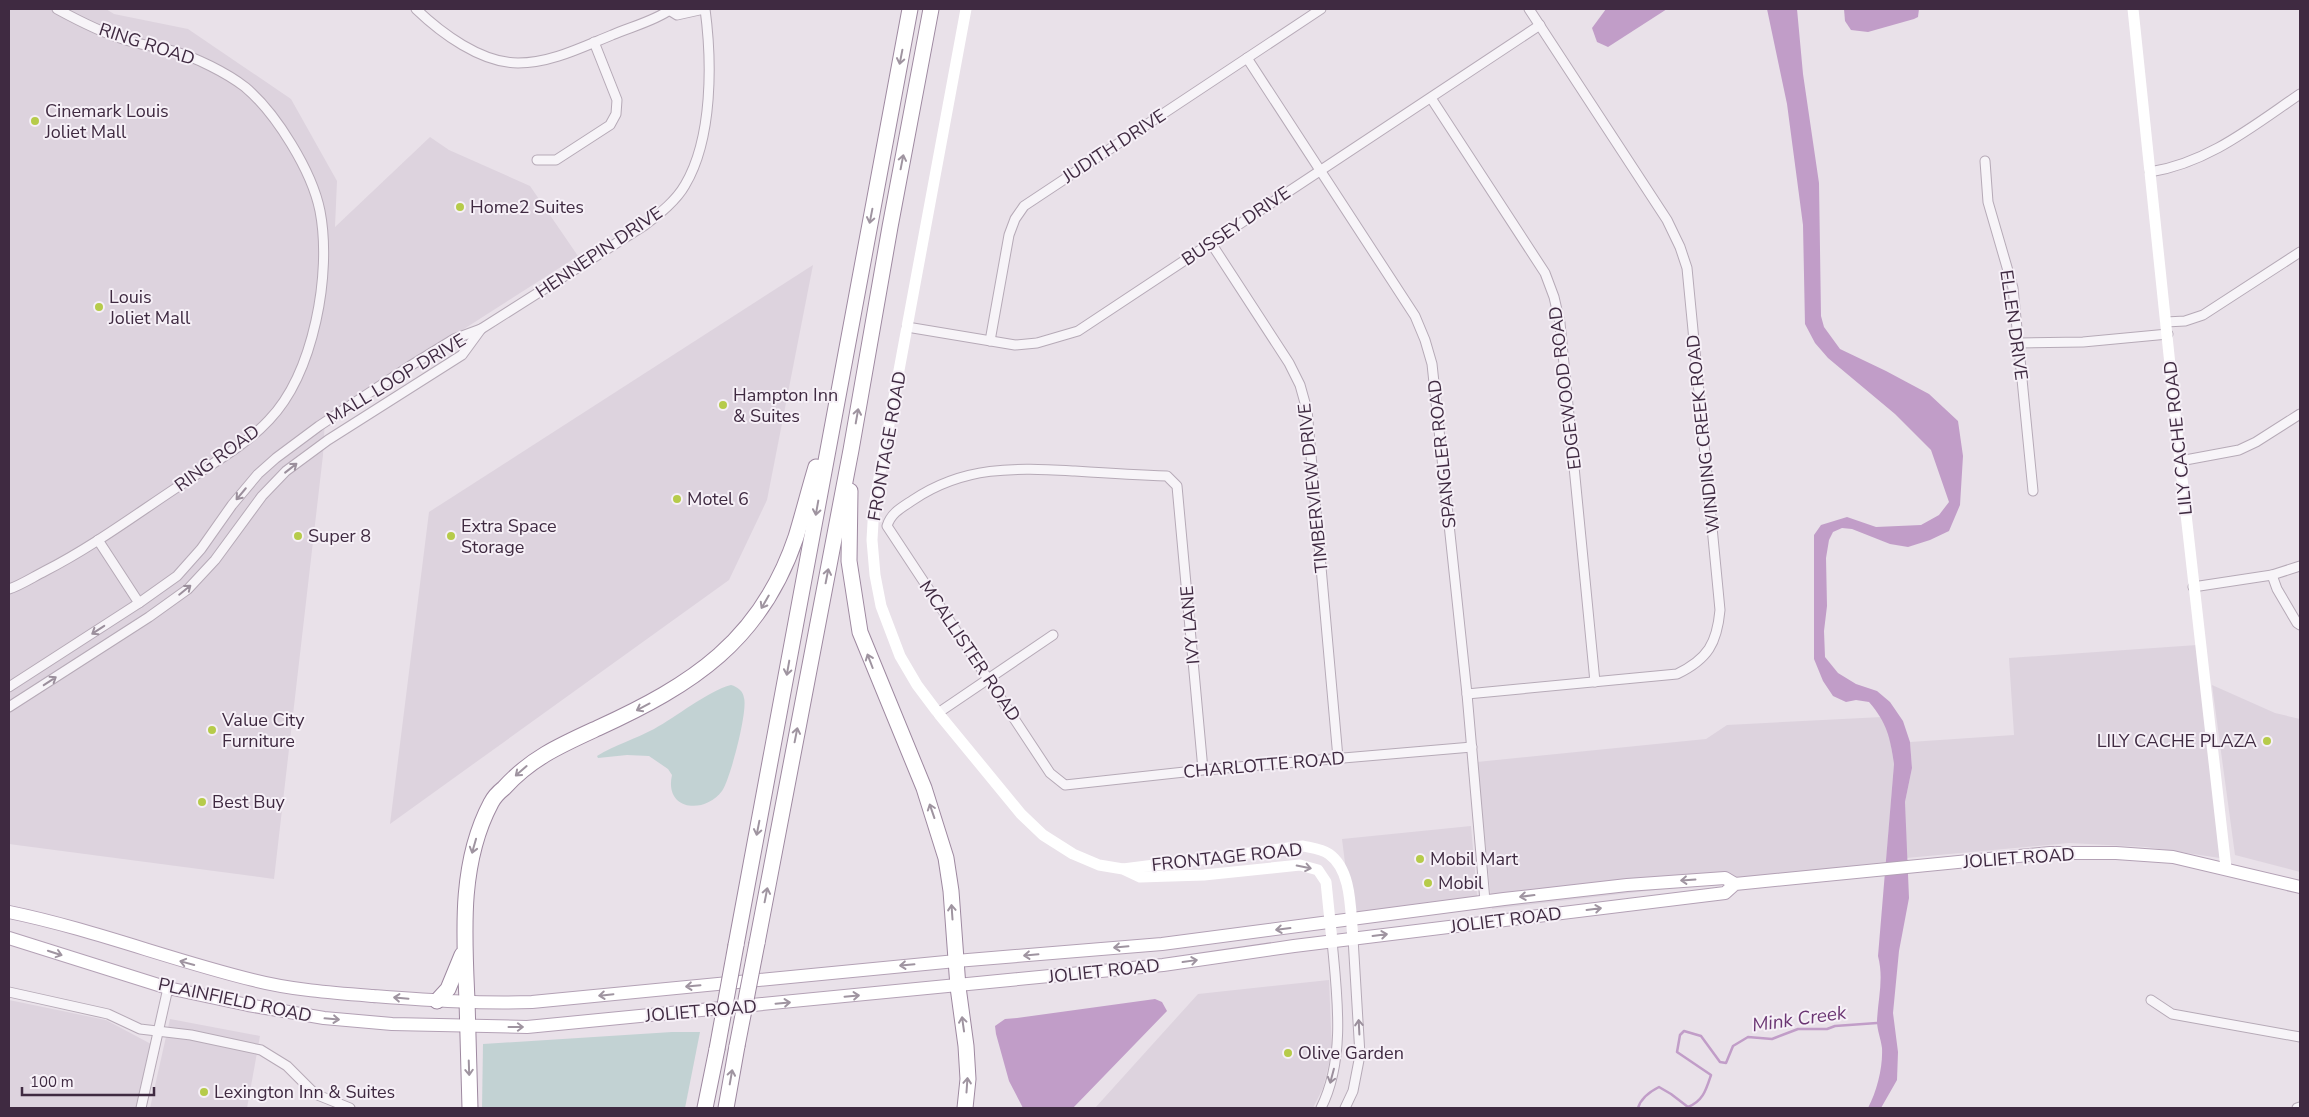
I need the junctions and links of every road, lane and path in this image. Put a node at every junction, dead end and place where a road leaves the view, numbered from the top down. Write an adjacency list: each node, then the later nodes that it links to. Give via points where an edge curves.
1 (57, 9): 34 (street, RING ROAD, via 109,34 175,51 244,86 269,111 305,169 320,209 324,244 319,303 308,351 291,390 269,420 239,446)
2 (416, 9): 12 (street, via 436,29 460,45 492,58 516,63 553,58)
3 (704, 9): 10 (street, via 678,16); 24 (street, HENNEPIN DRIVE, via 710,57 704,135 697,164 684,187 645,226)
4 (910, 9): 28 (highway, one-way to 28)
5 (931, 9): 30 (highway, one-way to 5)
6 (966, 9): 23 (street, FRONTAGE ROAD)
7 (1321, 9): 13 (street, JUDITH DRIVE)
8 (1529, 9): 11 (street, WINDING CREEK ROAD)
9 (2134, 9): 19 (street, LILY CACHE ROAD)
10 (670, 10): 12 (street)
11 (1540, 25): 15 (street, BUSSEY DRIVE); 43 (street, WINDING CREEK ROAD, via 1667,220 1687,268 1720,610 1712,644 1692,667 1677,674)
12 (594, 42): 16 (street, via 617,100 616,114 610,125 556,160)
13 (1247, 58): 18 (street, SPANGLER ROAD); 26 (street, JUDITH DRIVE, via 1024,206 1009,235)
14 (2300, 94): 19 (street, via 2214,152 2172,169)
15 (1431, 98): 18 (street, BUSSEY DRIVE); 43 (street, EDGEWOOD ROAD, via 1545,273 1554,297 1560,323)
16 (537, 160)
17 (1985, 160): 27 (street, ELLEN DRIVE, via 1988,202 2013,288)
18 (1320, 170): 20 (street, BUSSEY DRIVE); 45 (street, SPANGLER ROAD, via 1415,316 1432,364)
19 (2150, 172): 22 (street, LILY CACHE ROAD)
20 (1211, 243): 26 (street, BUSSEY DRIVE, via 1078,331 1015,346); 49 (street, TIMBERVIEW DRIVE, via 1289,363 1307,410)
21 (2300, 252): 22 (street, via 2203,315 2185,321)
22 (2166, 322): 25 (street, LILY CACHE ROAD)
23 (907, 327): 26 (street, BUSSEY DRIVE); 47 (street, FRONTAGE ROAD, via 874,505 872,540 881,606 900,656)
24 (481, 329): 39 (street, MALL LOOP DRIVE, one-way to 39, via 454,339 410,366 276,458 258,474 177,576); 46 (street, MALL LOOP DRIVE, one-way to 24, via 188,589 215,560 245,515 286,471 328,440 462,355)
25 (2168, 334): 27 (street, via 2083,342); 31 (street, LILY CACHE ROAD)
26 (990, 341)
27 (2019, 343): 33 (street, ELLEN DRIVE)
28 (838, 391): 63 (highway, one-way to 63, via 795,538 761,609 742,634 706,667 666,695 534,760 492,801 473,848 467,881); 77 (highway, one-way to 77, bridge)
29 (2300, 414): 31 (street, via 2239,450)
30 (851, 450): 64 (highway, one-way to 30, via 946,858 924,788 860,632 849,561); 78 (highway, one-way to 30, bridge)
31 (2180, 461): 37 (street, LILY CACHE ROAD)
32 (1174, 481): 42 (street, MCALLISTER ROAD, via 1167,476 996,469 940,485 889,518 886,526); 50 (street, IVY LANE)
33 (2033, 491)
34 (98, 540): 38 (street, RING ROAD); 39 (street)
35 (2300, 566): 36 (street)
36 (2272, 575): 37 (street); 40 (street, via 2281,598)
37 (2194, 587): 52 (street, LILY CACHE ROAD)
38 (9, 589)
39 (139, 604): 44 (street, MALL LOOP DRIVE, one-way to 44)
40 (2300, 625)
41 (1053, 635): 42 (street)
42 (989, 678): 47 (street); 51 (street, MCALLISTER ROAD)
43 (1596, 682): 45 (street, WINDING CREEK ROAD)
44 (9, 687)
45 (1467, 694): 48 (street, SPANGLER ROAD)
46 (9, 707)
47 (938, 713): 53 (street, FRONTAGE ROAD, via 1021,814 1043,834 1083,859)
48 (1472, 747): 49 (street, CHARLOTTE ROAD); 56 (street, SPANGLER ROAD)
49 (1338, 758): 50 (street, CHARLOTTE ROAD)
50 (1204, 770): 51 (street, CHARLOTTE ROAD, via 1065,785)
51 (1058, 782)
52 (2226, 868): 54 (main road, JOLIET ROAD, via 2172,857 2050,853); 55 (main road, JOLIET ROAD)
53 (1123, 869): 58 (street, FRONTAGE ROAD, via 1303,846 1317,849 1330,854 1344,876); 59 (street, FRONTAGE ROAD, one-way to 59, via 1140,877 1204,875 1300,865 1318,870 1326,882)
54 (1735, 884): 56 (main road, JOLIET ROAD, one-way to 56, via 1725,878 1627,884); 61 (main road, JOLIET ROAD, one-way to 54, via 1725,893)
55 (2300, 887)
56 (1485, 901): 58 (main road, JOLIET ROAD)
57 (9, 912): 69 (main road, PLAINFIELD ROAD, one-way to 57, via 331,992 255,981)
58 (1351, 919): 59 (main road, JOLIET ROAD); 61 (street, FRONTAGE ROAD)
59 (1331, 922): 62 (street, FRONTAGE ROAD); 64 (main road, JOLIET ROAD, one-way to 64, via 1162,944)
60 (9, 938): 66 (main road, PLAINFIELD ROAD, one-way to 66)
61 (1353, 938): 62 (main road, JOLIET ROAD); 81 (street, one-way to 61, via 1353,1091 1360,1055)
62 (1332, 941): 65 (main road, JOLIET ROAD, one-way to 62, via 1163,965); 80 (street, one-way to 80, via 1336,1058)
63 (464, 949): 69 (highway, via 448,989); 70 (highway)
64 (956, 961): 65 (highway); 70 (main road, JOLIET ROAD, one-way to 70, via 532,1002)
65 (958, 987): 71 (main road, JOLIET ROAD, one-way to 65, via 527,1027); 79 (highway, one-way to 65, via 968,1079)
66 (168, 988): 71 (main road, PLAINFIELD ROAD, one-way to 71, via 324,1018); 72 (street)
67 (9, 992): 72 (street, via 108,1014 140,1029)
68 (2151, 1000): 73 (street, via 2172,1014)
69 (437, 1001): 70 (main road, PLAINFIELD ROAD)
70 (467, 1003): 71 (highway)
71 (468, 1027): 76 (highway, one-way to 76)
72 (158, 1031): 74 (street); 75 (street, via 269,1053 315,1094)
73 (2300, 1037)
74 (142, 1108)
75 (350, 1108)
76 (470, 1108)
77 (705, 1108)
78 (726, 1108)
79 (965, 1108)
80 (1321, 1108)
81 (1345, 1108)

